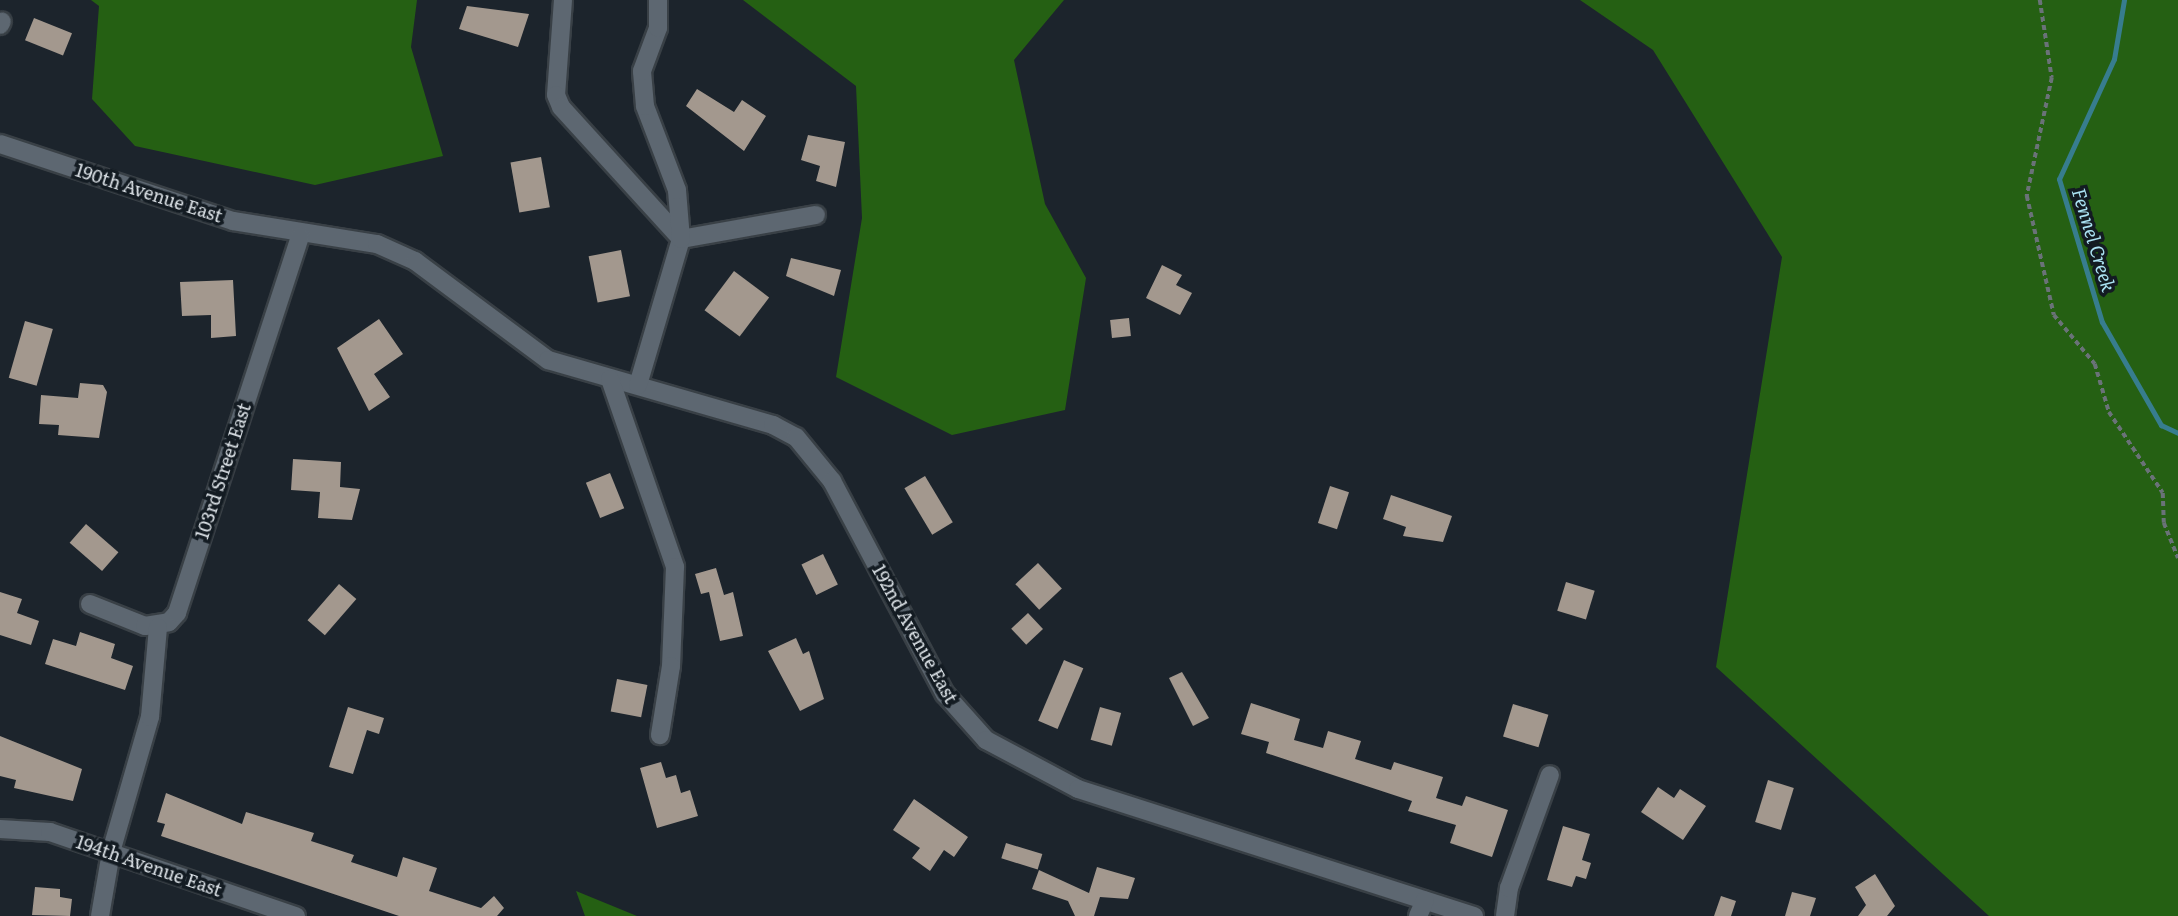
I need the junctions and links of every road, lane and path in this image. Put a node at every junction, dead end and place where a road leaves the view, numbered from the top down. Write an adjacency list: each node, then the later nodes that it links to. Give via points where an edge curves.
1 (563, 0): 7 (street, via 556,95 561,107)
2 (658, 0): 7 (street, via 658,27 642,71 645,106 677,190)
3 (2040, 0): 10 (path, via 2052,78 2027,197 2054,315 2095,364 2109,412 2163,493 2167,535)
4 (0, 144): 6 (street, 190th Avenue East)
5 (816, 215): 7 (street)
6 (300, 237): 8 (street, via 341,237 403,254 528,349); 12 (street, 103rd Street East, via 183,599 169,622)
7 (681, 239): 9 (street)
8 (610, 379): 9 (street); 13 (street, via 675,567 671,666)
9 (638, 384): 17 (street, 192nd Avenue East, via 796,437 832,481 945,694 986,740 1018,762 1078,789)
10 (2178, 558)
11 (90, 604): 12 (street)
12 (158, 626): 16 (street, via 156,684 141,756)
13 (660, 735)
14 (1550, 775): 21 (street, via 1509,888)
15 (0, 829): 16 (street, 194th Avenue East, via 40,830)
16 (111, 852): 18 (street); 19 (street, 194th Avenue East)
17 (1421, 908): 20 (street, 192nd Avenue East)
18 (100, 916)
19 (296, 916)
20 (1474, 916)
21 (1505, 916)

